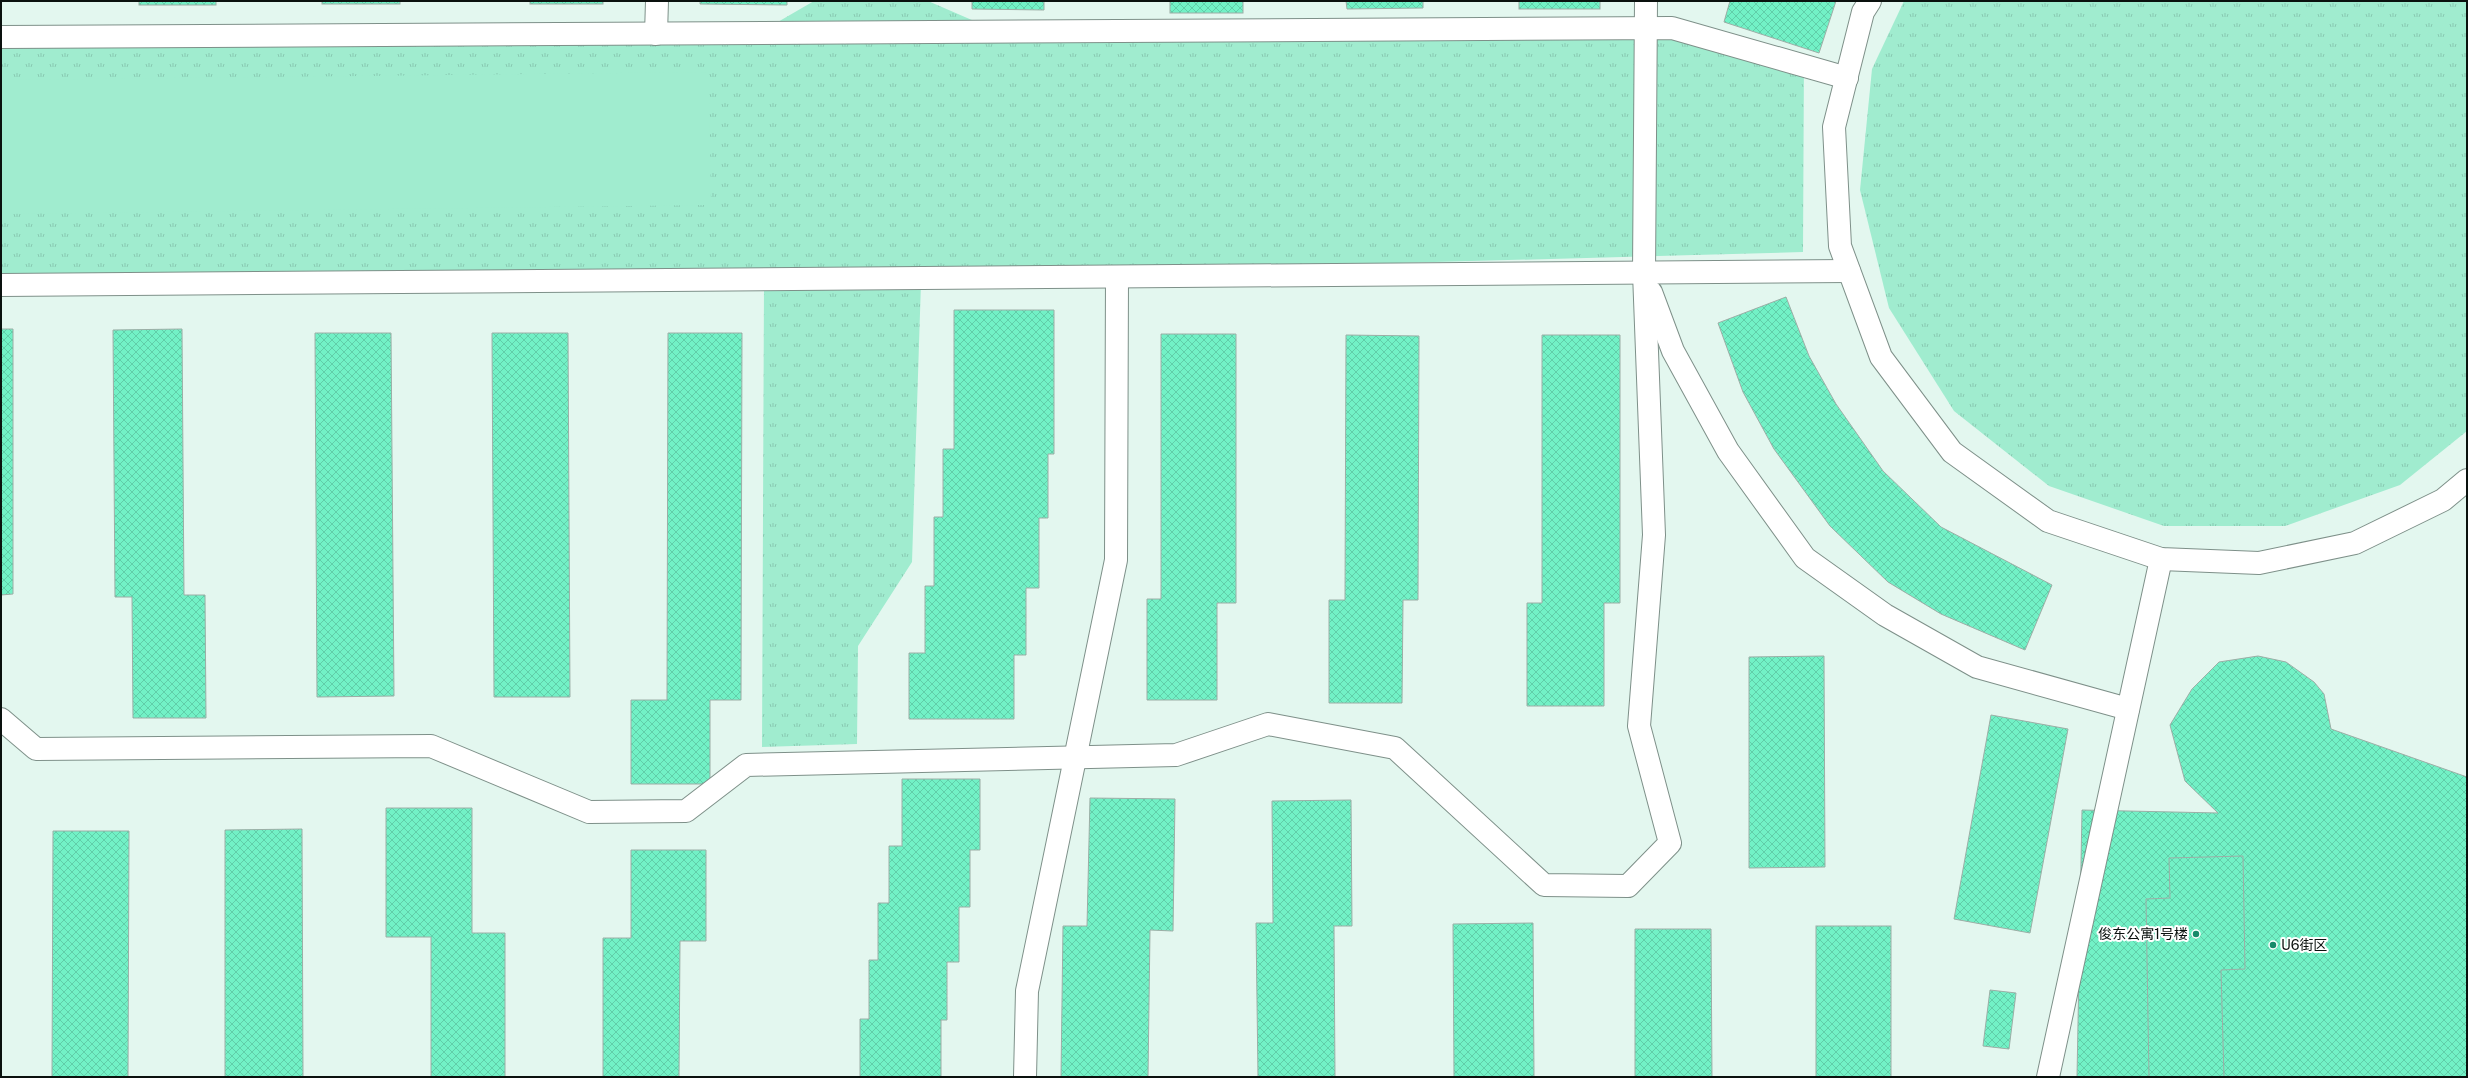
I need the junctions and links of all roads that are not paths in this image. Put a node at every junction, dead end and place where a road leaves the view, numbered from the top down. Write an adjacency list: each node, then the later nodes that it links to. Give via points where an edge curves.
1 (657, 1): 6 (street)
2 (1646, 1): 5 (street)
3 (1661, 1): 5 (street)
4 (1870, 1): 8 (street, via 1863,12)
5 (1646, 29): 6 (street); 8 (street, via 1672,28); 10 (street)
6 (656, 34): 7 (street)
7 (1, 37)
8 (1846, 78): 9 (street, via 1834,127 1840,246)
9 (1849, 271): 10 (street); 14 (street, via 1881,357 1952,452 2048,521)
10 (1644, 273): 11 (street); 15 (street, via 1673,351 1728,451 1805,558 1885,615 1977,667); 17 (street, via 1654,535 1639,726 1670,843 1628,886 1544,885 1395,748 1268,724 1176,754)
11 (1117, 277): 12 (street); 17 (street, via 1116,560)
12 (1, 285)
13 (2467, 480): 14 (street, via 2443,500 2355,543 2259,563)
14 (2161, 558): 15 (street)
15 (2128, 709): 19 (street)
16 (1, 719): 17 (street, via 36,749 431,746 589,812 686,811 746,765)
17 (1075, 756): 18 (street, via 1027,991)
18 (1025, 1077)
19 (2048, 1077)

